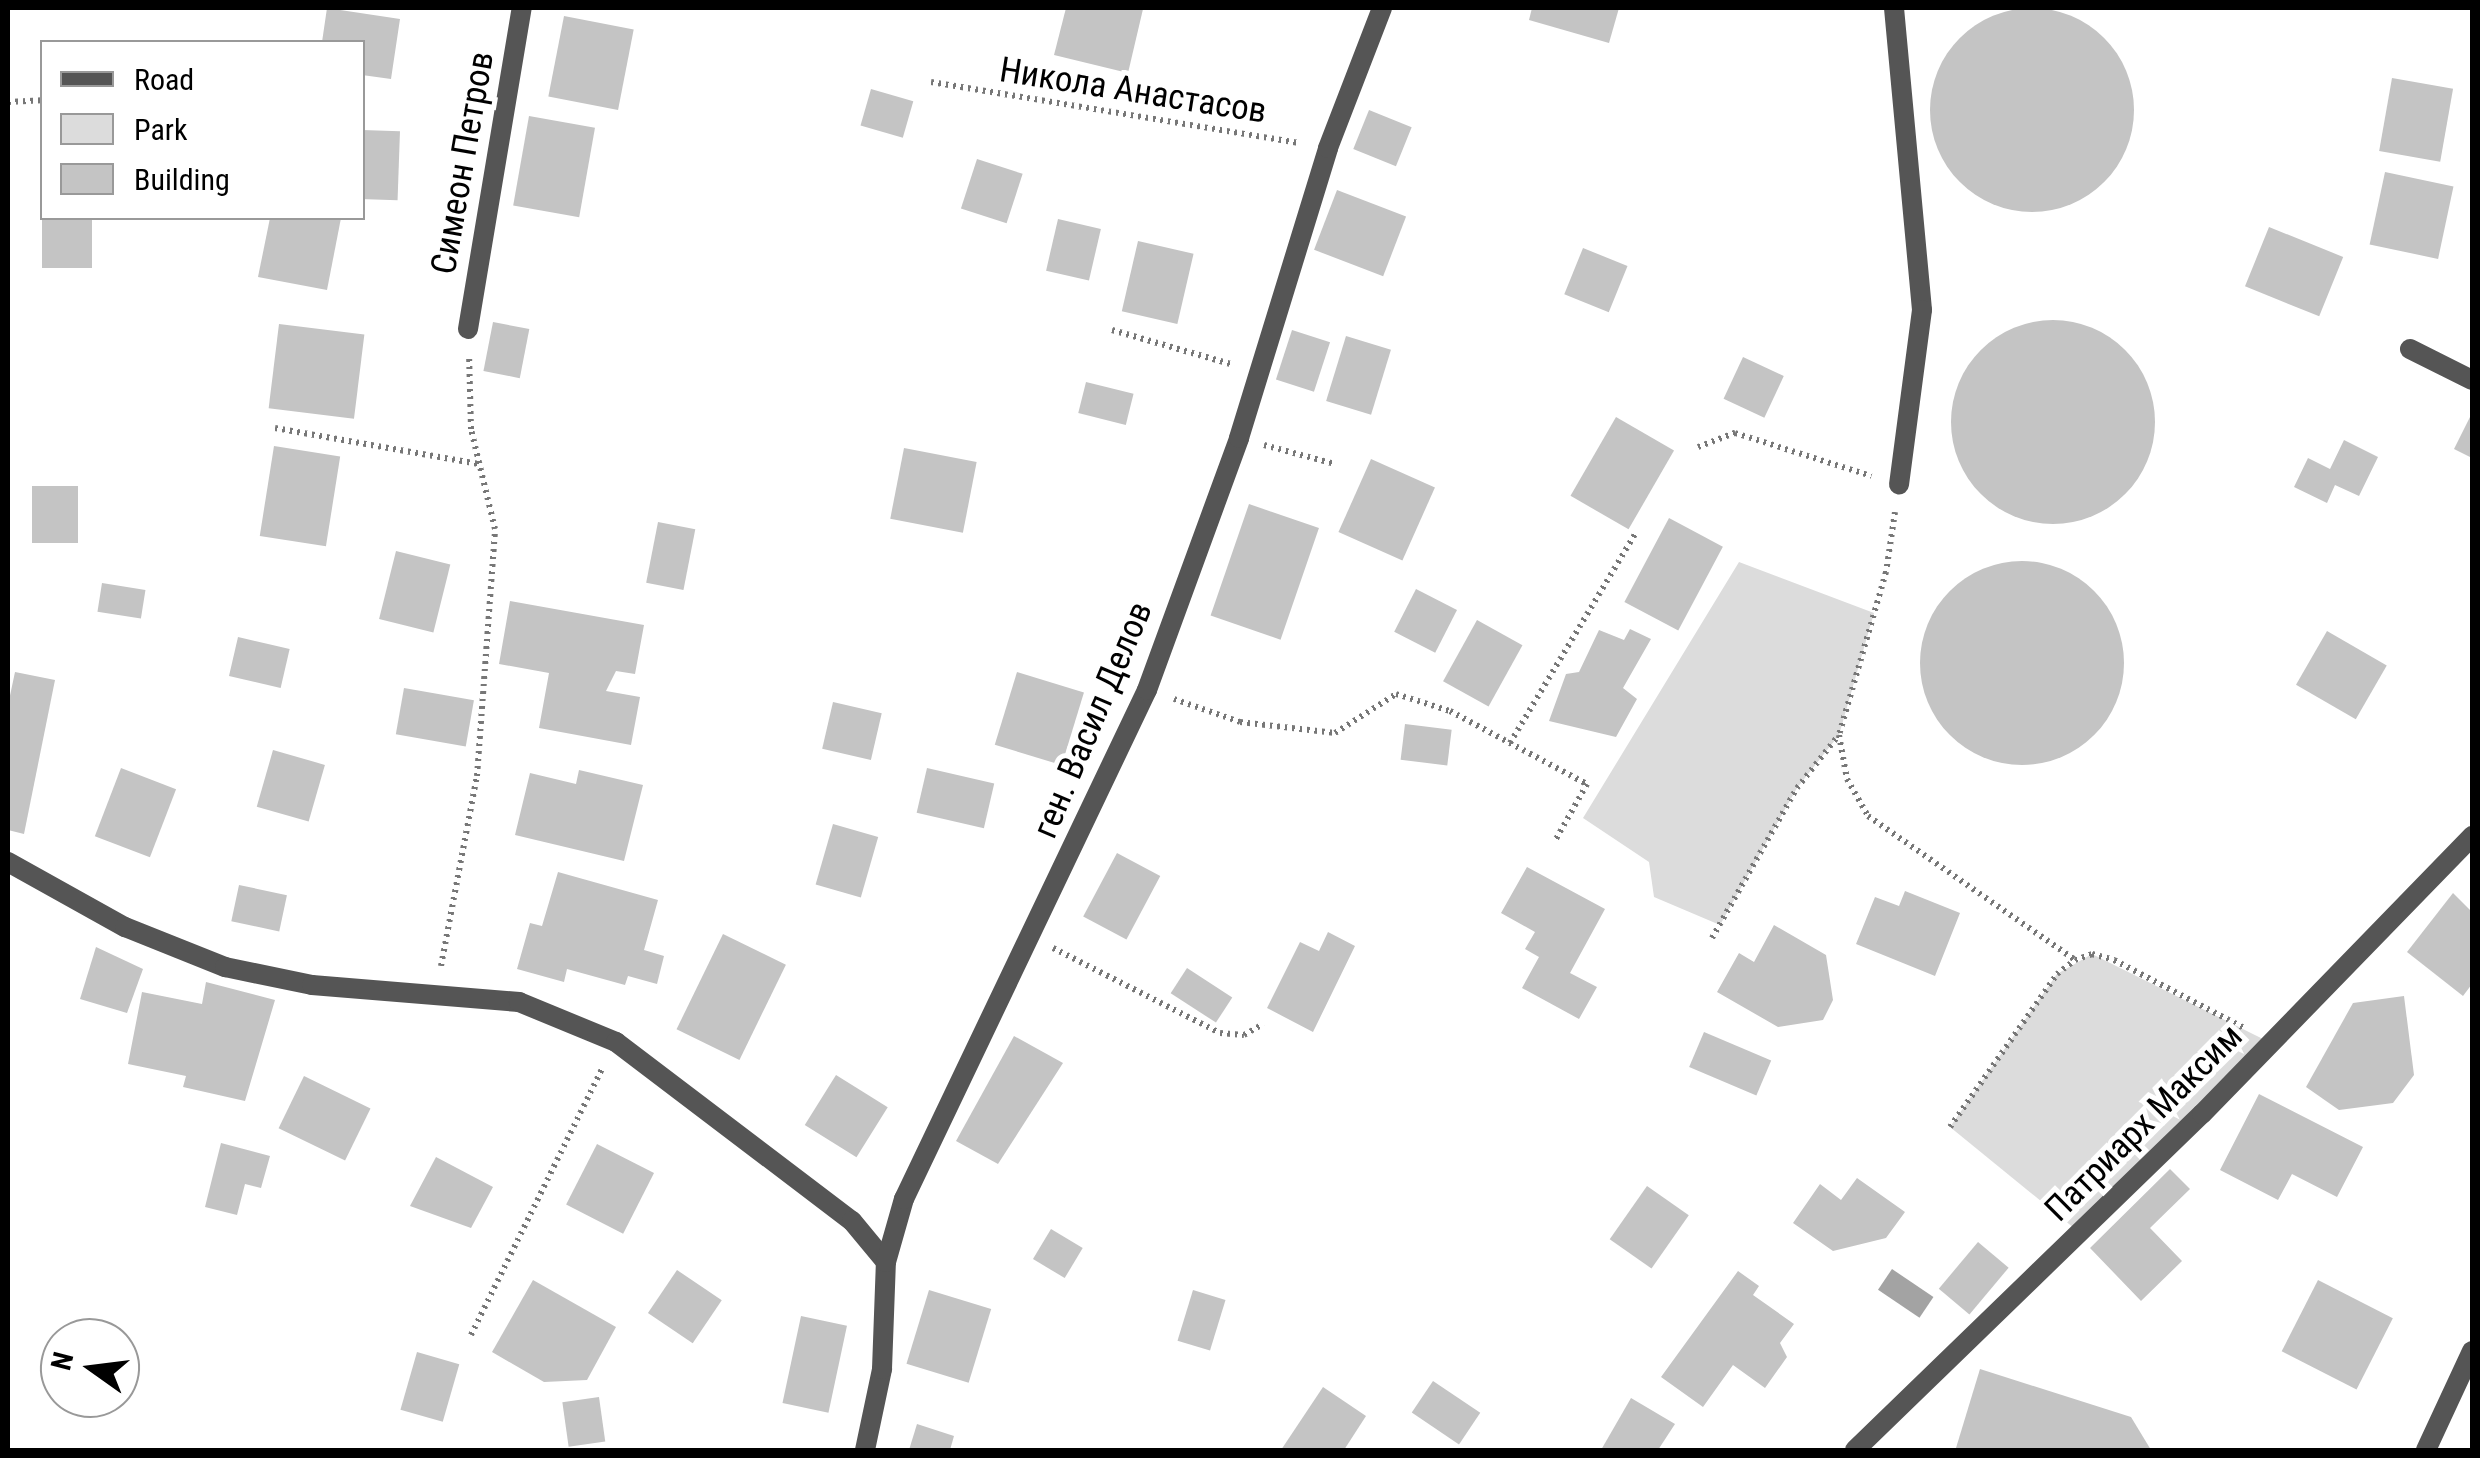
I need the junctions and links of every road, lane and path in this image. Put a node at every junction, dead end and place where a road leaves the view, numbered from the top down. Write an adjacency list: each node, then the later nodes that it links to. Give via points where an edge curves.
1 (522, 8): 8 (street, Симеон Петров)
2 (1382, 8): 7 (street, ген. Васил Делов)
3 (1894, 8): 18 (street, via 1922,310)
4 (931, 82): 7 (path, Никола Анастасов)
5 (40, 100): 6 (path)
6 (8, 102)
7 (1328, 148): 11 (street, ген. Васил Делов)
8 (468, 330): 16 (path, via 471,428)
9 (1112, 330): 11 (path)
10 (2410, 348): 12 (street)
11 (1259, 372): 14 (street, ген. Васил Делов)
12 (2472, 380)
13 (275, 428): 16 (path)
14 (1239, 438): 17 (path); 20 (street, ген. Васил Делов)
15 (1698, 447): 18 (path, via 1736,432)
16 (480, 464): 29 (path, via 496,528 478,776)
17 (1335, 464)
18 (1899, 484): 21 (path, via 1886,572)
19 (1637, 530): 22 (path)
20 (1146, 690): 22 (path, via 1240,722 1334,733 1396,694 1450,711); 26 (street, ген. Васил Делов)
21 (1839, 735): 27 (path, via 1797,788); 28 (path, via 1847,779 1868,816)
22 (1510, 743): 24 (path, via 1587,784)
23 (2472, 836): 32 (street, Патриарх Максим)
24 (1556, 839)
25 (8, 862): 29 (street, via 126,927 225,967 312,985)
26 (1033, 938): 30 (path, via 1220,1034 1244,1036); 34 (street, ген. Васил Делов, via 904,1199)
27 (1712, 938)
28 (2075, 960): 32 (path, via 2092,954 2114,960); 33 (path, via 2057,974)
29 (437, 992): 31 (street, via 520,1002)
30 (1264, 1024)
31 (616, 1042): 34 (street, via 852,1221); 35 (path)
32 (2271, 1043): 38 (street, Патриарх Максим)
33 (1950, 1126)
34 (886, 1262): 37 (street, ген. Васил Делов, via 882,1369)
35 (471, 1335)
36 (2472, 1351): 39 (street)
37 (865, 1450)
38 (1855, 1450)
39 (2426, 1450)

